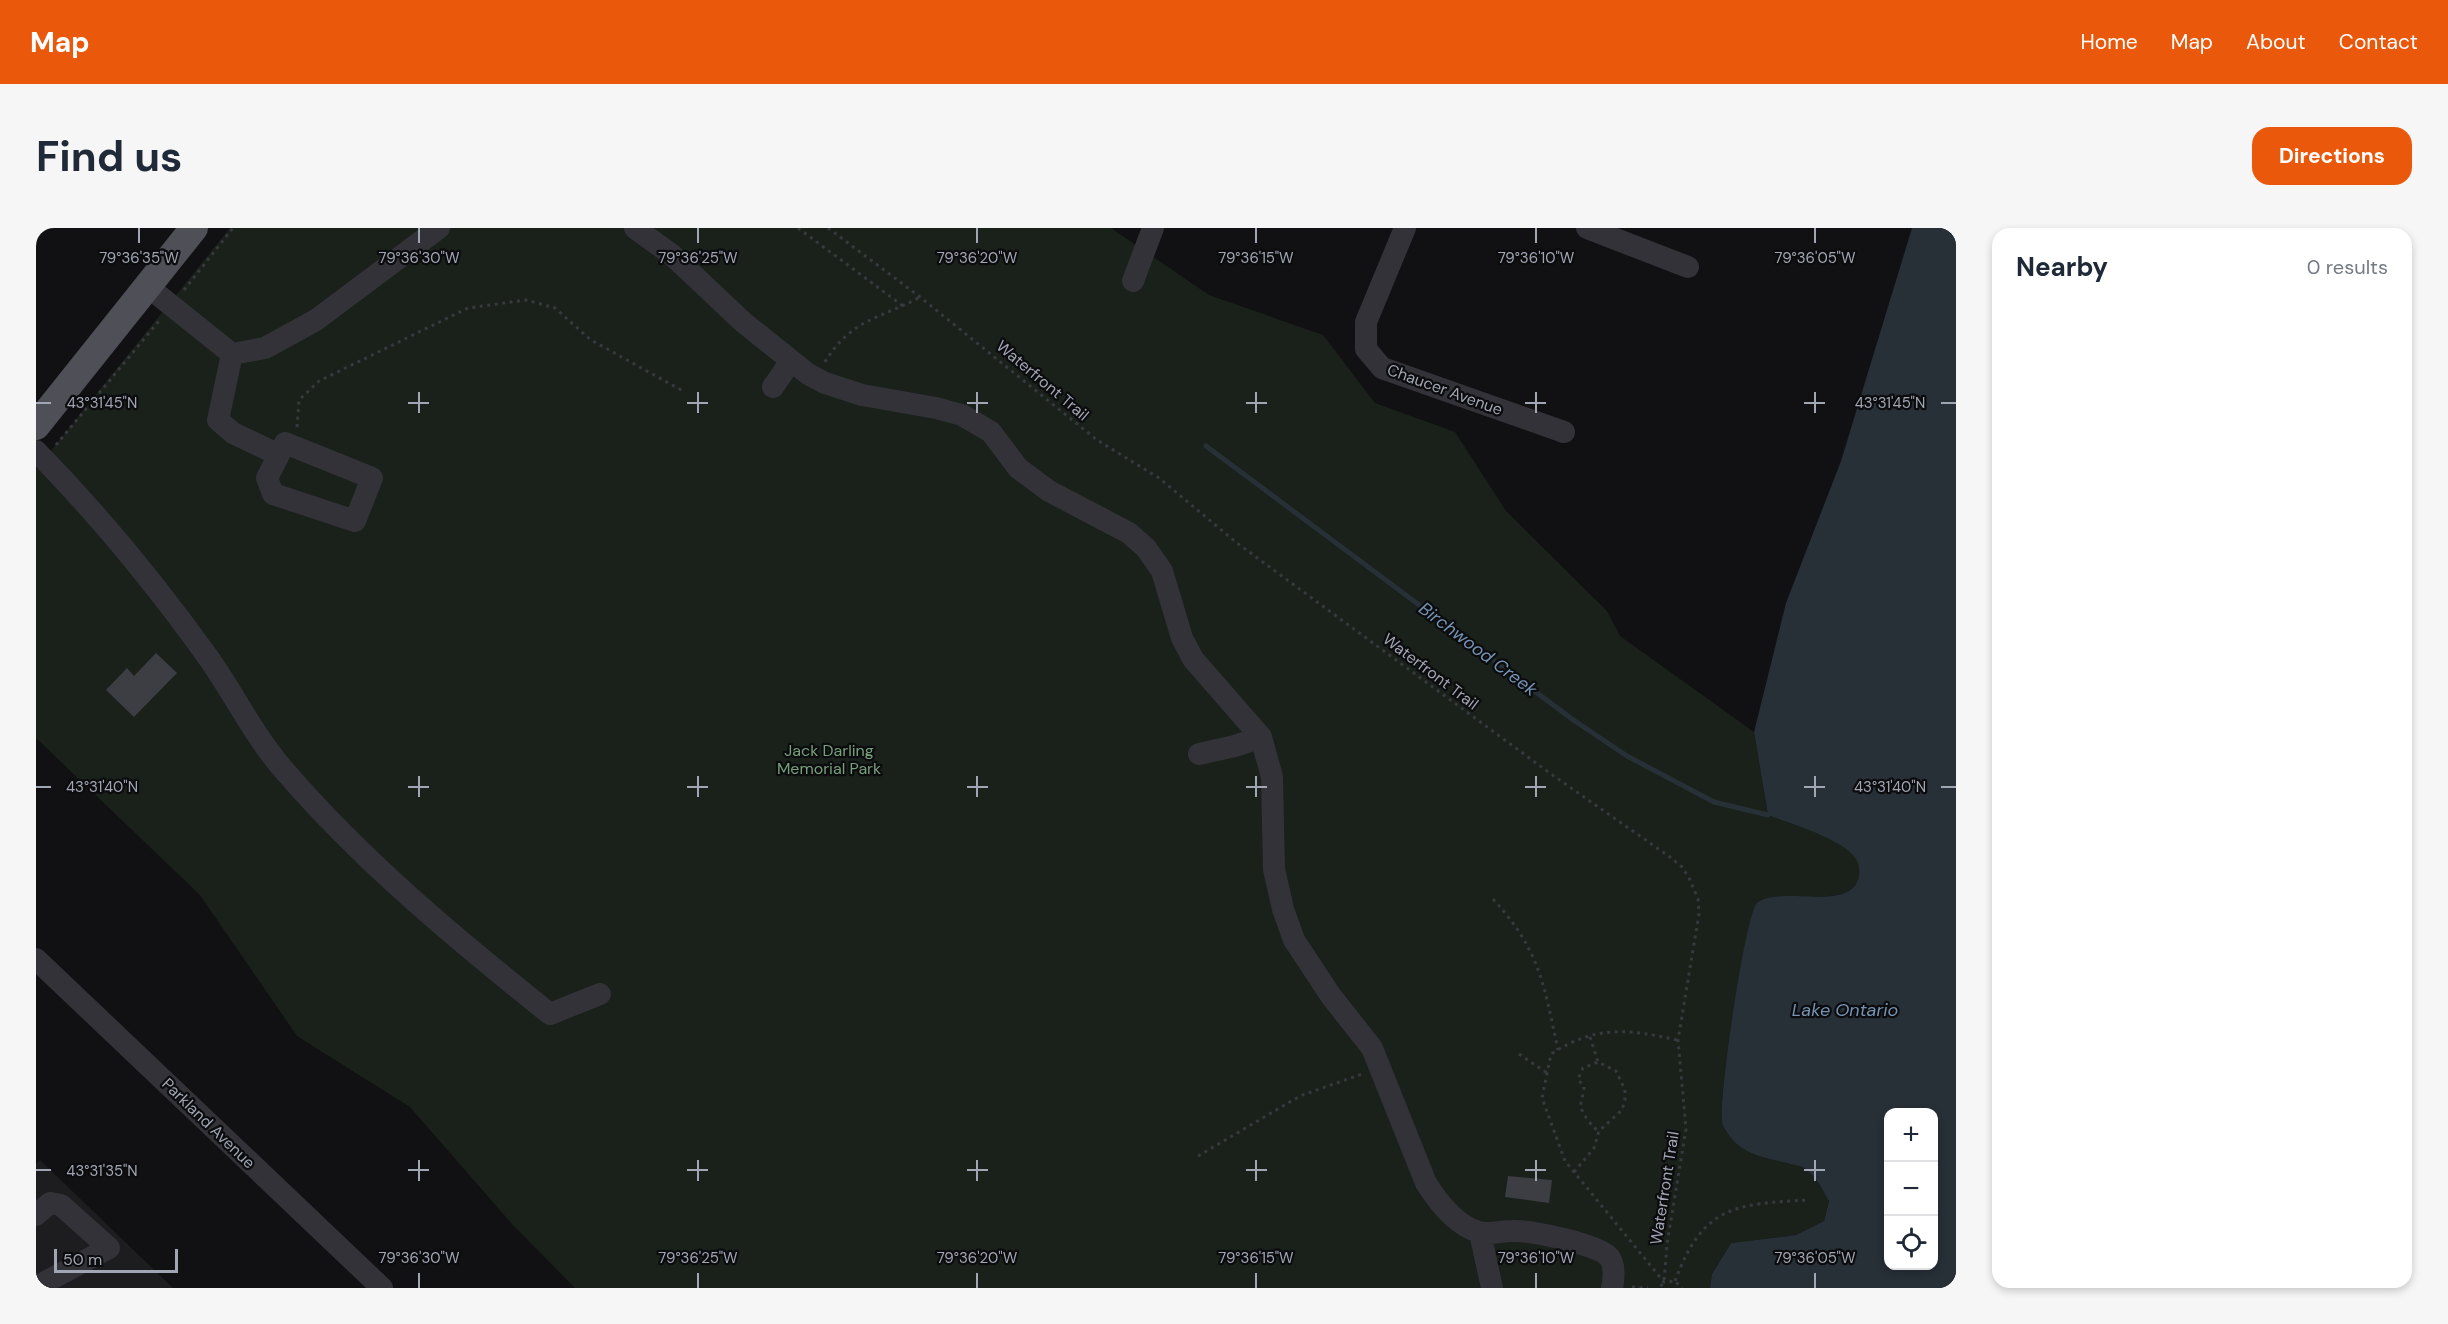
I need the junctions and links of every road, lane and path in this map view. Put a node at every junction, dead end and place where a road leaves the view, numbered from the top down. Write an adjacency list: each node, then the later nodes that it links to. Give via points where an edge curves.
1 (194, 228): 13 (main road)
2 (233, 228): 12 (path)
3 (439, 228): 17 (street, via 316,320 265,348)
4 (635, 228): 18 (street, via 672,255)
5 (798, 228): 15 (path)
6 (828, 228): 14 (path, Waterfront Trail)
7 (1154, 228): 11 (street)
8 (1405, 228): 23 (street, Chaucer Avenue, via 1366,322 1366,349 1382,368)
9 (1587, 228): 10 (street)
10 (1688, 267)
11 (1133, 281)
12 (190, 283)
13 (147, 286): 17 (street); 22 (main road)
14 (920, 297): 15 (path); 32 (path, Waterfront Trail, via 1097,440 1159,478 1246,550 1682,867 1698,899 1699,914)
15 (903, 306): 19 (path, via 861,323 843,338)
16 (156, 326): 25 (path)
17 (232, 354): 24 (street, via 218,420 233,433)
18 (791, 361): 19 (street); 20 (street)
19 (816, 378): 26 (street, via 862,395 962,415 991,432 1018,468 1049,491 1129,532 1162,572 1182,638 1193,658)
20 (773, 387)
21 (683, 391): 24 (path, via 591,340 555,308 526,300 501,302 468,308 319,381 299,400)
22 (36, 426)
23 (1564, 432)
24 (286, 450)
25 (44, 451): 30 (street, via 164,596 282,768 354,846 472,952 550,1014)
26 (1261, 737): 27 (street); 36 (street, via 1282,793 1274,869 1294,940 1372,1048)
27 (1199, 754)
28 (1493, 899): 33 (path, via 1517,925 1536,960)
29 (36, 959): 47 (street, Parkland Avenue)
30 (600, 994)
31 (1590, 1037): 32 (path, via 1608,1031 1633,1030); 33 (path); 35 (path)
32 (1678, 1040): 45 (path, Waterfront Trail, via 1686,1129)
33 (1558, 1050): 37 (path, via 1551,1054)
34 (1519, 1054): 37 (path)
35 (1598, 1062): 38 (path, via 1583,1068 1578,1079 1584,1087 1582,1112); 38 (path, via 1616,1071 1625,1090 1622,1110)
36 (1380, 1066): 39 (path, via 1300,1096); 43 (street, via 1426,1183 1447,1212)
37 (1547, 1073): 40 (path, via 1542,1098 1565,1161)
38 (1599, 1131): 40 (path, via 1594,1148)
39 (1198, 1156)
40 (1574, 1172): 45 (path)
41 (1808, 1200): 44 (path, via 1754,1203 1719,1215 1700,1231)
42 (36, 1215): 46 (street, via 50,1203 61,1204 109,1248)
43 (1480, 1233): 48 (street); 49 (street, via 1514,1230 1592,1247 1609,1257)
44 (1676, 1281): 45 (path); 51 (path)
45 (1664, 1282): 50 (path)
46 (36, 1287)
47 (382, 1288)
48 (1492, 1288)
49 (1612, 1288)
50 (1659, 1288)
51 (1682, 1288)

